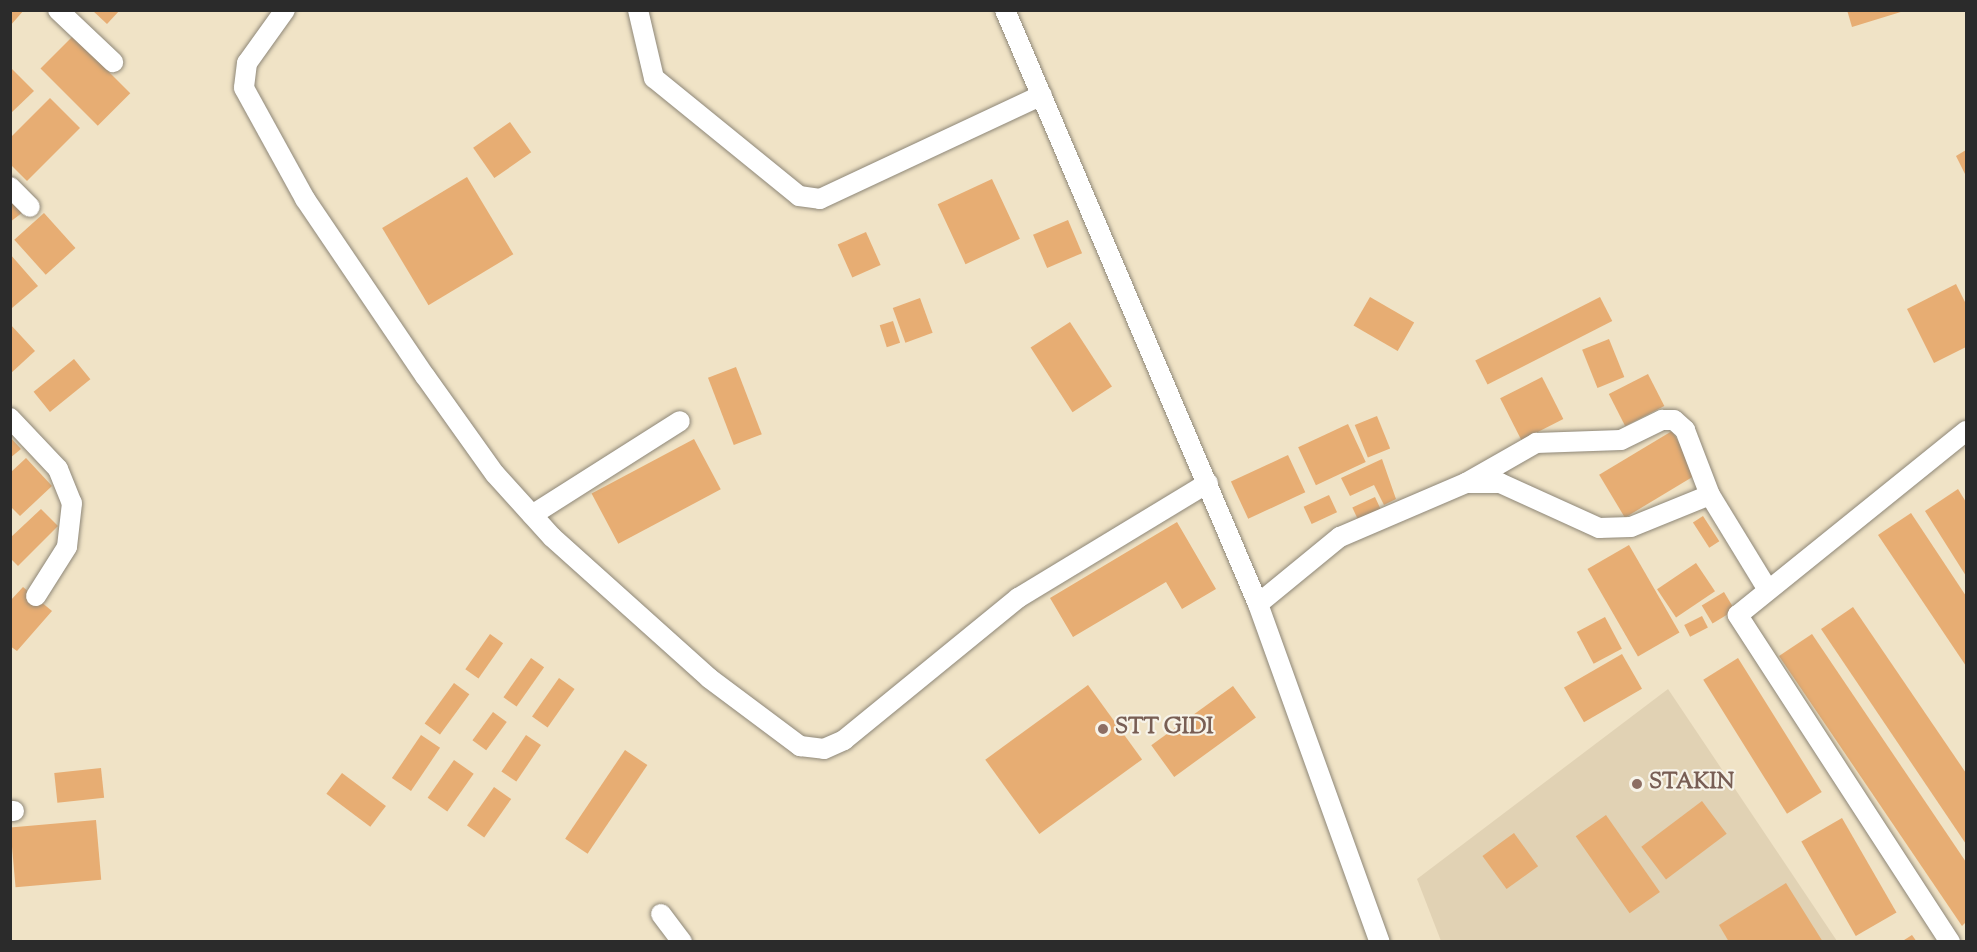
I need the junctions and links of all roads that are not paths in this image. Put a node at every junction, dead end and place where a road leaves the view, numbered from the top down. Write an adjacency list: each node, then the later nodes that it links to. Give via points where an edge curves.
1 (58, 10): 5 (street)
2 (285, 10): 15 (street, via 247,63 244,88 253,109 306,199 418,366 495,474)
3 (638, 10): 6 (street, via 654,78 799,196 820,199)
4 (1005, 10): 6 (street)
5 (113, 62)
6 (1042, 94): 12 (street)
7 (10, 187): 8 (street)
8 (30, 207)
9 (10, 418): 17 (street, via 58,468 72,503 67,547)
10 (680, 421): 15 (street)
11 (1966, 431): 16 (street)
12 (1208, 483): 15 (street, via 1018,598 844,740 824,749 800,746 708,678); 18 (street)
13 (1466, 483): 14 (street, via 1500,483 1599,528 1631,528); 14 (street, via 1536,443 1621,440 1662,420 1674,420 1685,430); 18 (street, via 1340,537)
14 (1710, 495): 16 (street)
15 (532, 515)
16 (1768, 590): 22 (street, via 1738,615)
17 (36, 596)
18 (1258, 604): 21 (street)
19 (661, 914): 20 (street)
20 (681, 942)
21 (1380, 942)
22 (1950, 942)

